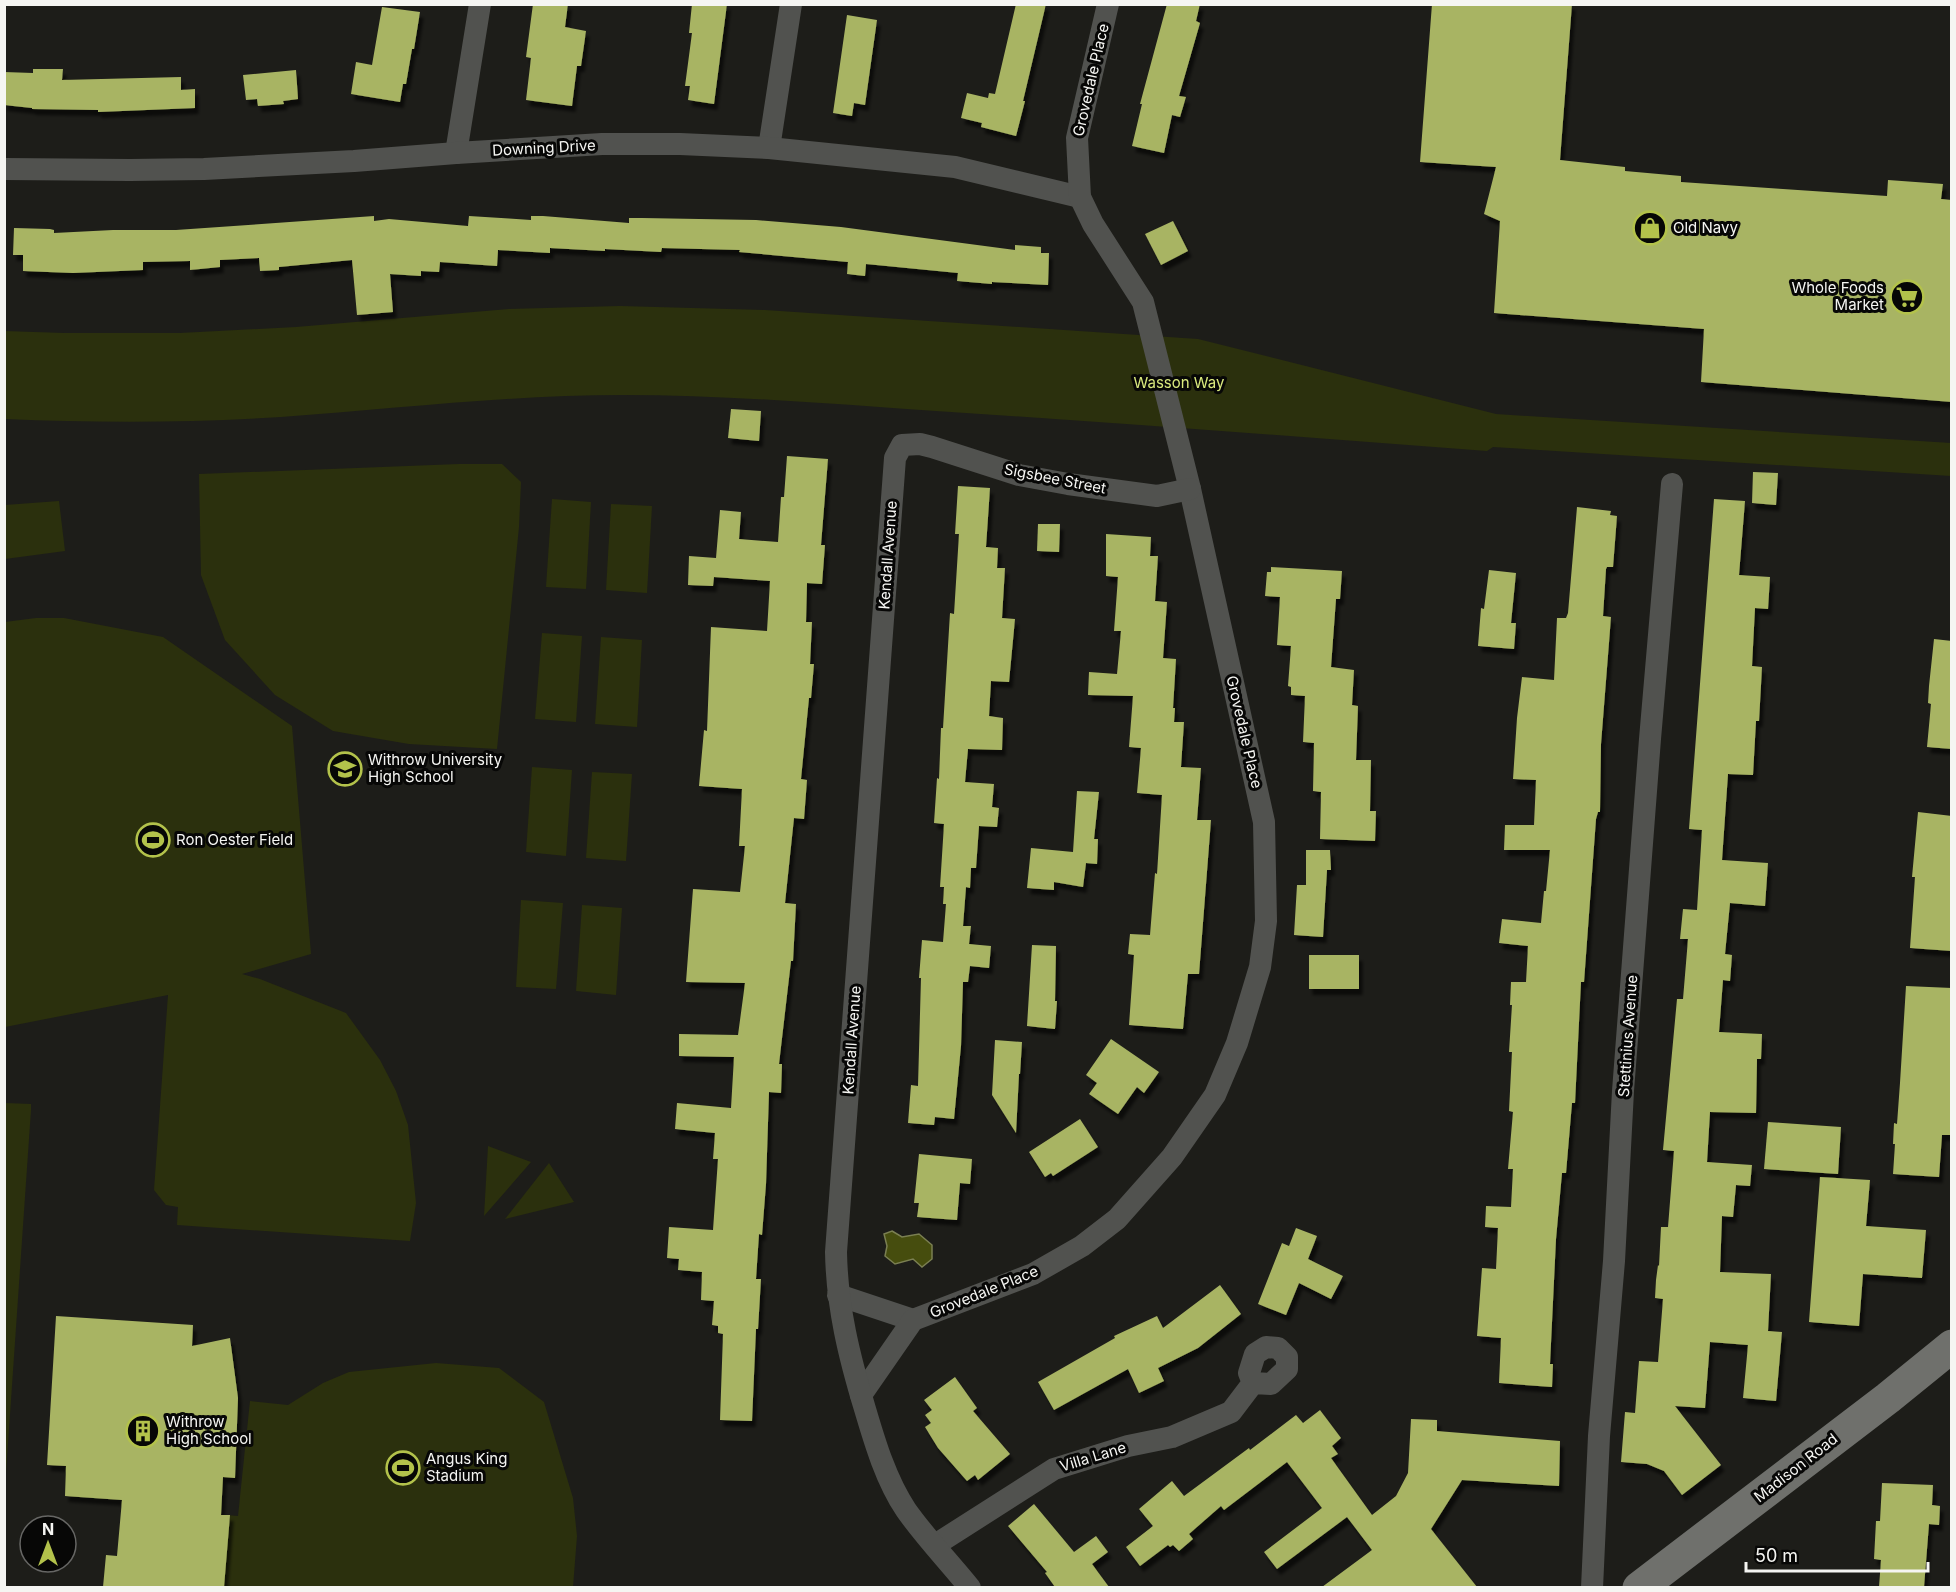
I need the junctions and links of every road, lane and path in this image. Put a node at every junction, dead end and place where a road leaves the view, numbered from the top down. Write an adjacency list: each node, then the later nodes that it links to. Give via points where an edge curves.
1 (480, 4): 5 (street)
2 (791, 4): 4 (street)
3 (1108, 4): 7 (street, Grovedale Place, via 1077,138)
4 (769, 148): 5 (street, Downing Drive, via 602,144); 7 (street, Downing Drive, via 955,167)
5 (456, 153): 6 (street, Downing Drive, via 204,169)
6 (4, 169)
7 (1080, 197): 10 (street, Grovedale Place, via 1143,302)
8 (895, 458): 10 (street, Sigsbee Street, via 902,445 920,444 1019,475 1068,484 1157,496); 11 (street, Kendall Avenue, via 836,1252)
9 (1672, 484): 18 (street, Stettinius Avenue, via 1623,1091)
10 (1190, 489): 12 (street, Grovedale Place, via 1264,822 1266,921 1256,986 1238,1043 1209,1105 1172,1157 1117,1219 1082,1246 1033,1274)
11 (838, 1295): 12 (street, Grovedale Place); 15 (street, Kendall Avenue)
12 (913, 1320): 15 (street, Grovedale Place)
13 (1952, 1346): 19 (main road, Madison Road)
14 (1253, 1383): 16 (street, Villa Lane, via 1231,1412 1172,1437 1054,1469)
15 (861, 1395): 16 (street, Kendall Avenue, via 886,1472 906,1509)
16 (935, 1545): 17 (street, Kendall Avenue)
17 (970, 1587)
18 (1592, 1587)
19 (1639, 1587)

